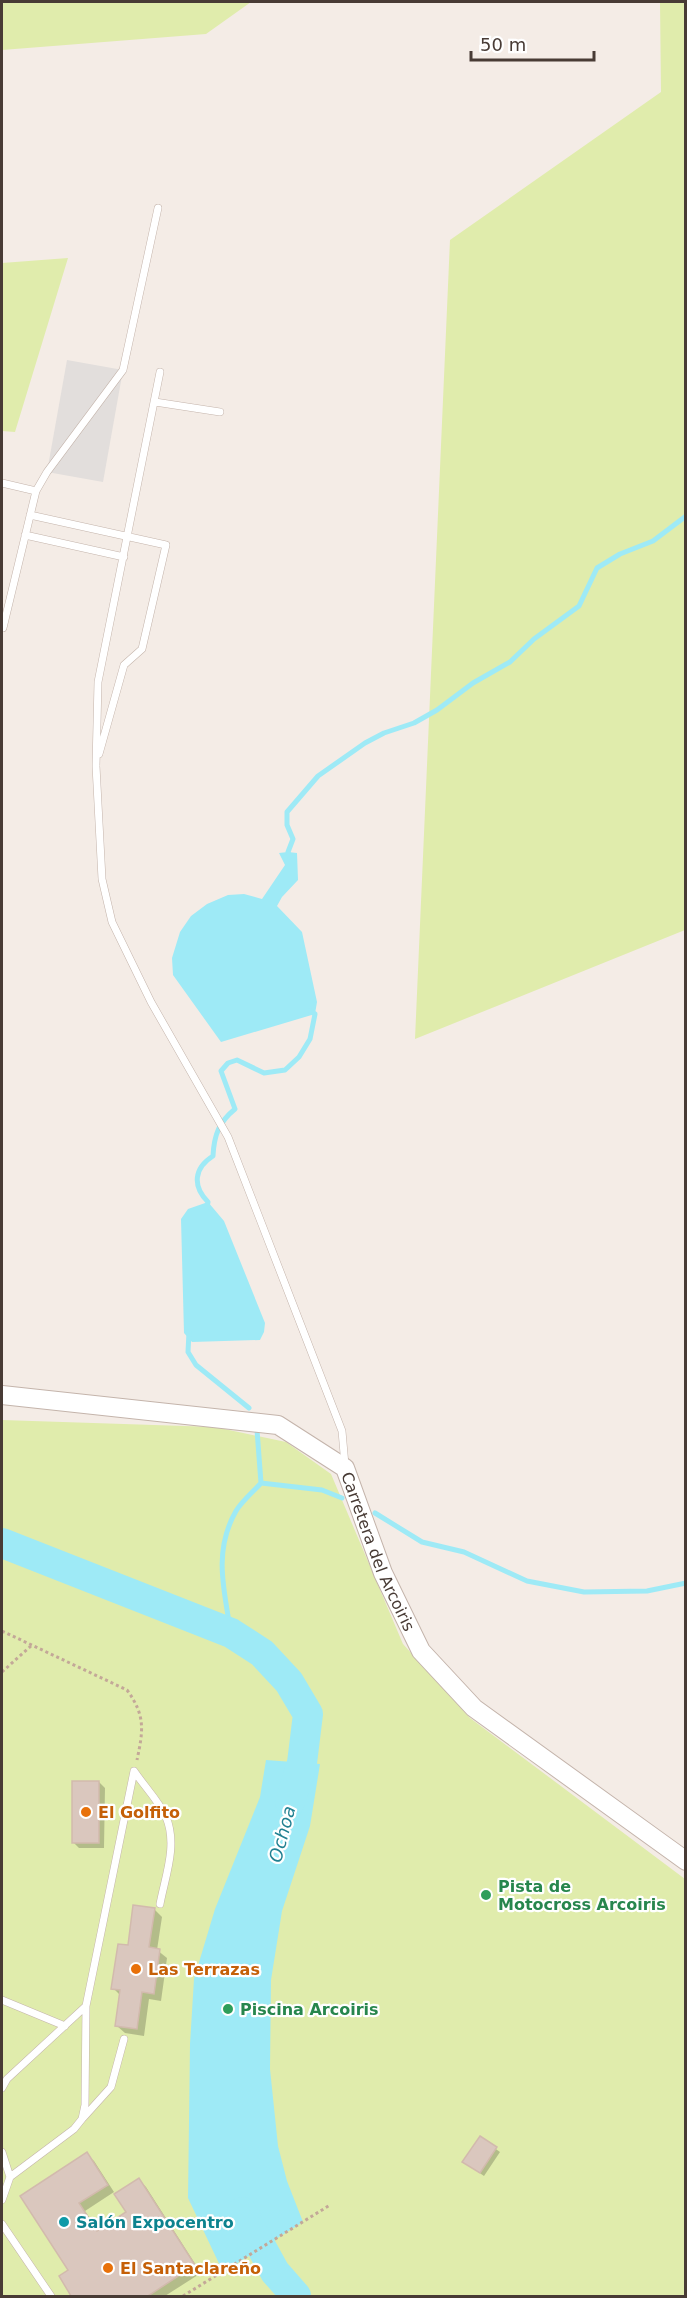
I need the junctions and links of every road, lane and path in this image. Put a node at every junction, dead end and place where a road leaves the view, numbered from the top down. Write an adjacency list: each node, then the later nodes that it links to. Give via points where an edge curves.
1 (158, 208): 6 (lane, via 123,370)
2 (160, 372): 3 (lane)
3 (155, 402): 4 (lane); 9 (lane)
4 (220, 412)
5 (2, 483): 6 (lane)
6 (36, 491): 7 (lane)
7 (30, 515): 8 (lane); 9 (lane)
8 (25, 535): 10 (lane); 11 (lane)
9 (128, 537): 10 (lane); 12 (lane, via 166,545 142,649 124,665)
10 (124, 557): 12 (lane, via 98,682)
11 (3, 628)
12 (96, 765): 14 (lane, via 102,879 112,922 151,1002 227,1134 342,1431)
13 (2, 1395): 14 (street, Carretera del Arcoiris, via 278,1425)
14 (345, 1468): 19 (street, Carretera del Arcoiris, via 383,1573 421,1651 474,1708)
15 (2, 1631): 16 (path)
16 (31, 1646): 17 (path); 18 (path, via 127,1690 142,1720)
17 (2, 1672)
18 (134, 1771): 20 (lane, via 166,1816 171,1833 172,1848); 22 (lane)
19 (686, 1861)
20 (160, 1904)
21 (2, 2000): 23 (lane)
22 (86, 2006): 23 (lane); 26 (lane)
23 (65, 2026): 25 (lane)
24 (124, 2039): 26 (lane, via 111,2087)
25 (2, 2088)
26 (82, 2120): 28 (lane)
27 (2, 2152): 28 (lane)
28 (10, 2177): 29 (lane)
29 (2, 2200)
30 (330, 2205): 33 (path)
31 (2, 2224): 32 (lane)
32 (51, 2296)
33 (183, 2296)

